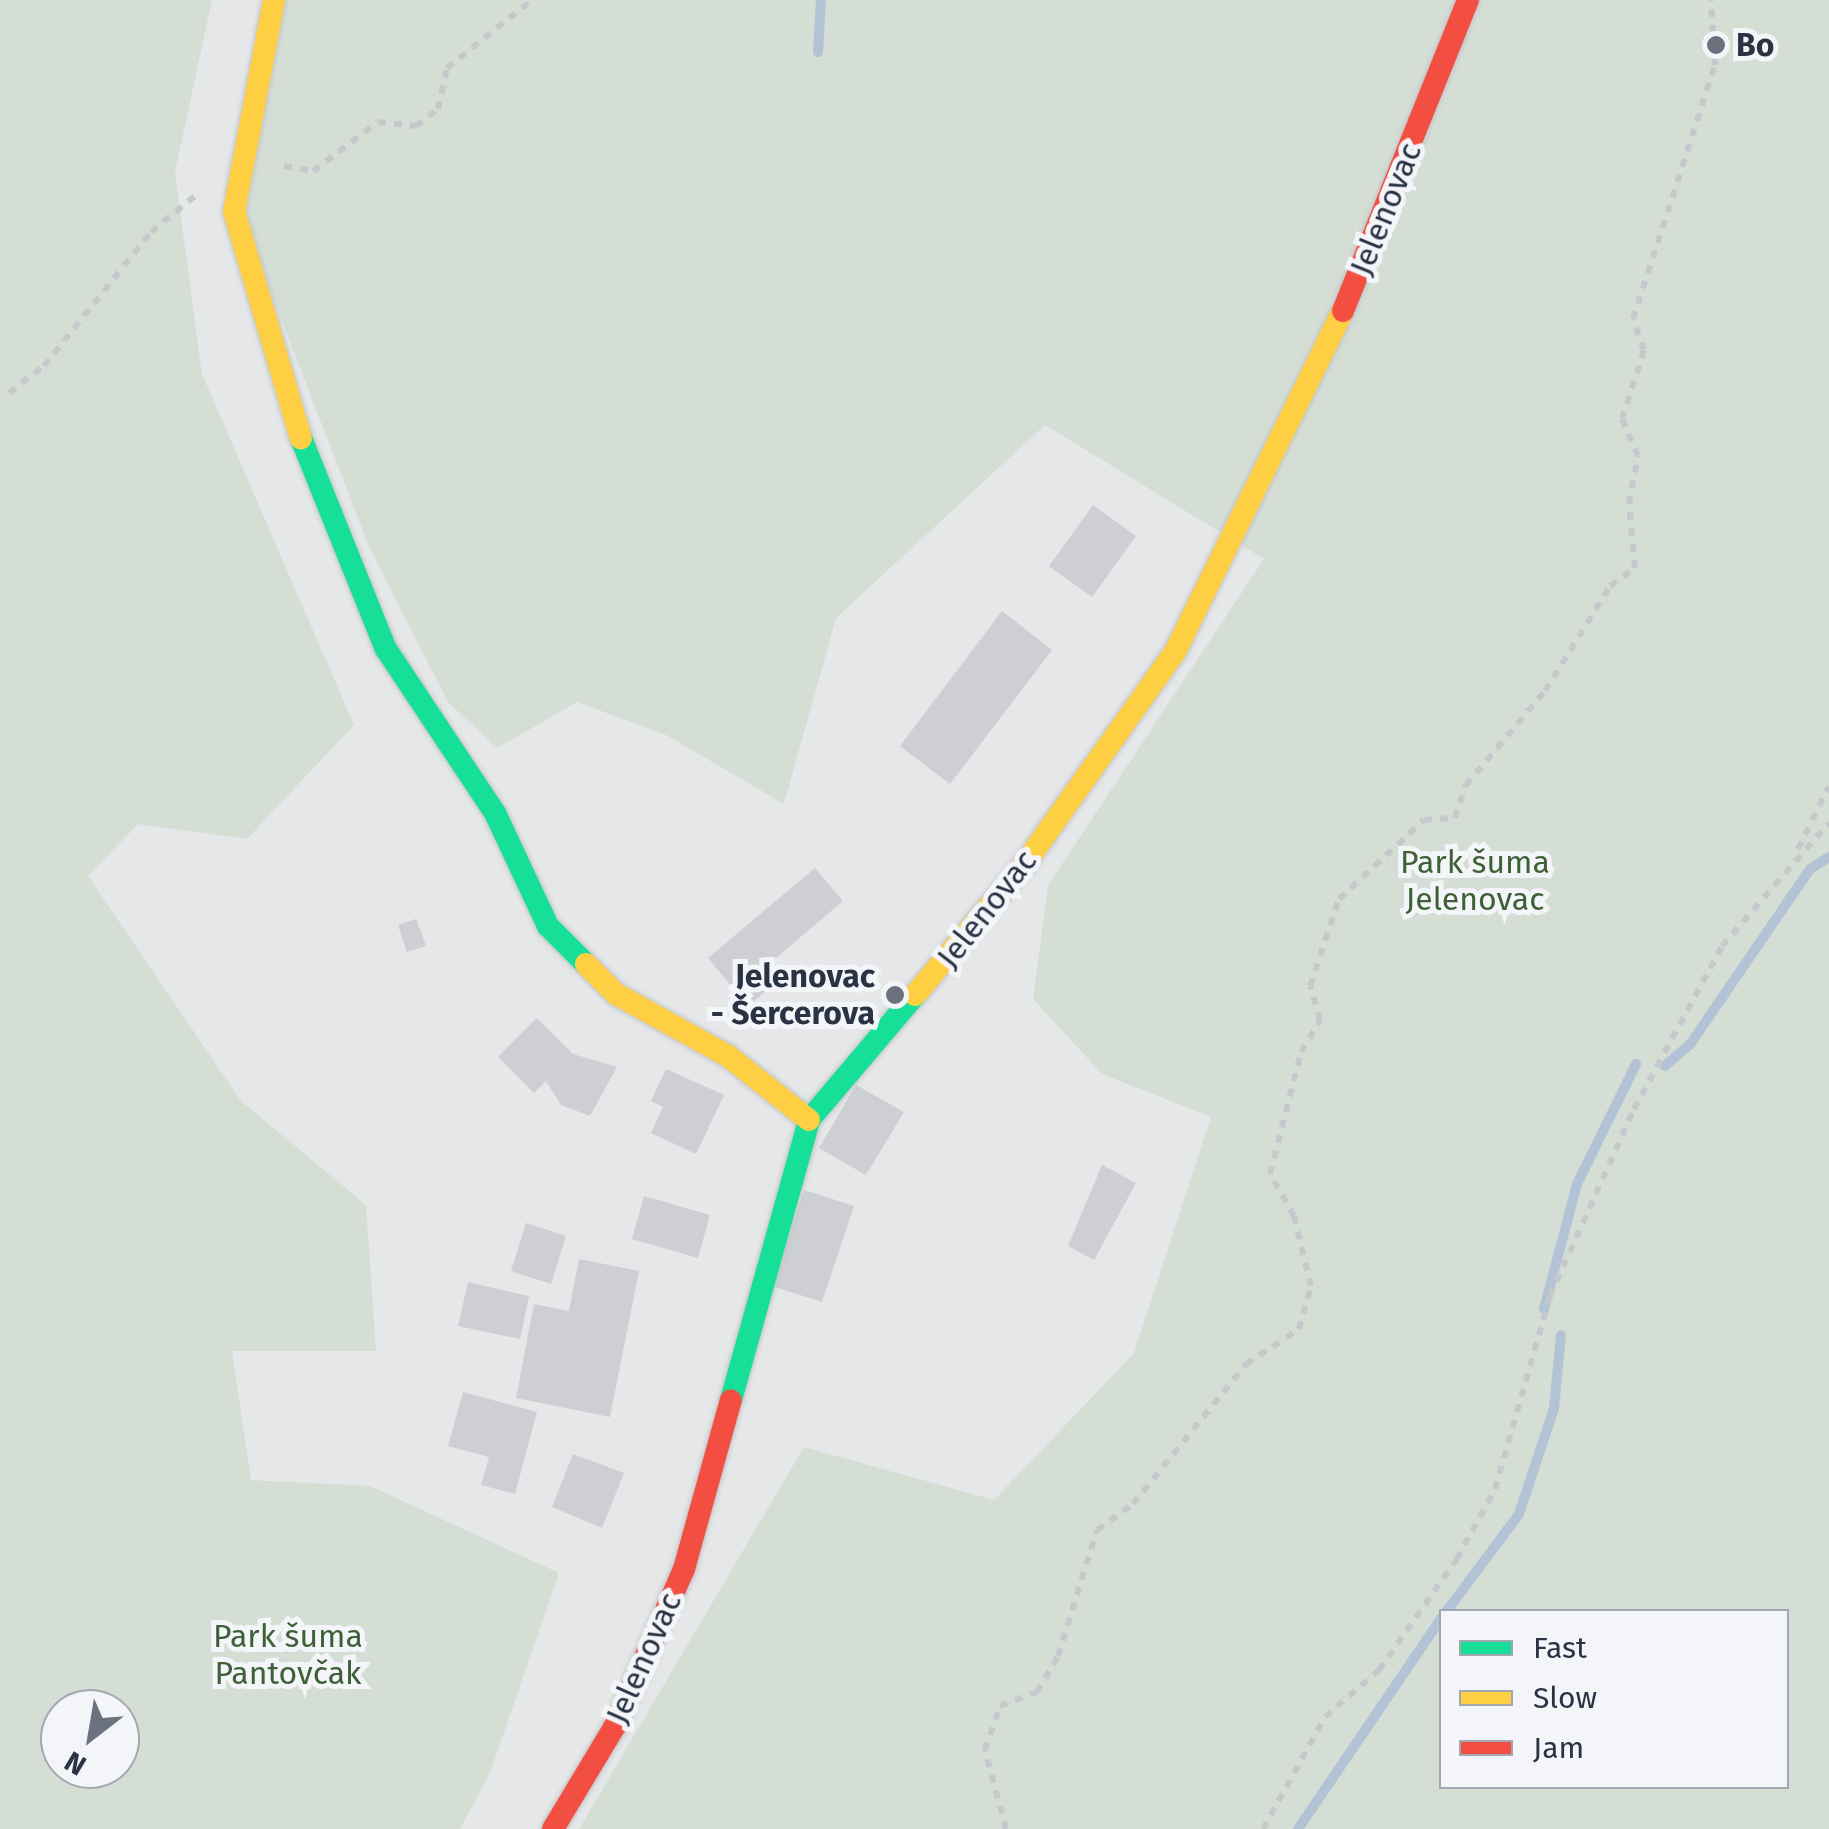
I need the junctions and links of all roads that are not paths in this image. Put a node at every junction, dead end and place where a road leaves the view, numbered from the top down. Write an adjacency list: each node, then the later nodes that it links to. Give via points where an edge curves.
1 (274, 0): 3 (street, via 242,157 240,255 310,465 386,650 504,828 548,926 616,994 728,1056)
2 (1468, 0): 3 (street, Jelenovac, via 1368,258 1175,652 1024,865)
3 (809, 1120): 4 (street, Jelenovac, via 684,1569 615,1726)
4 (552, 1829)

